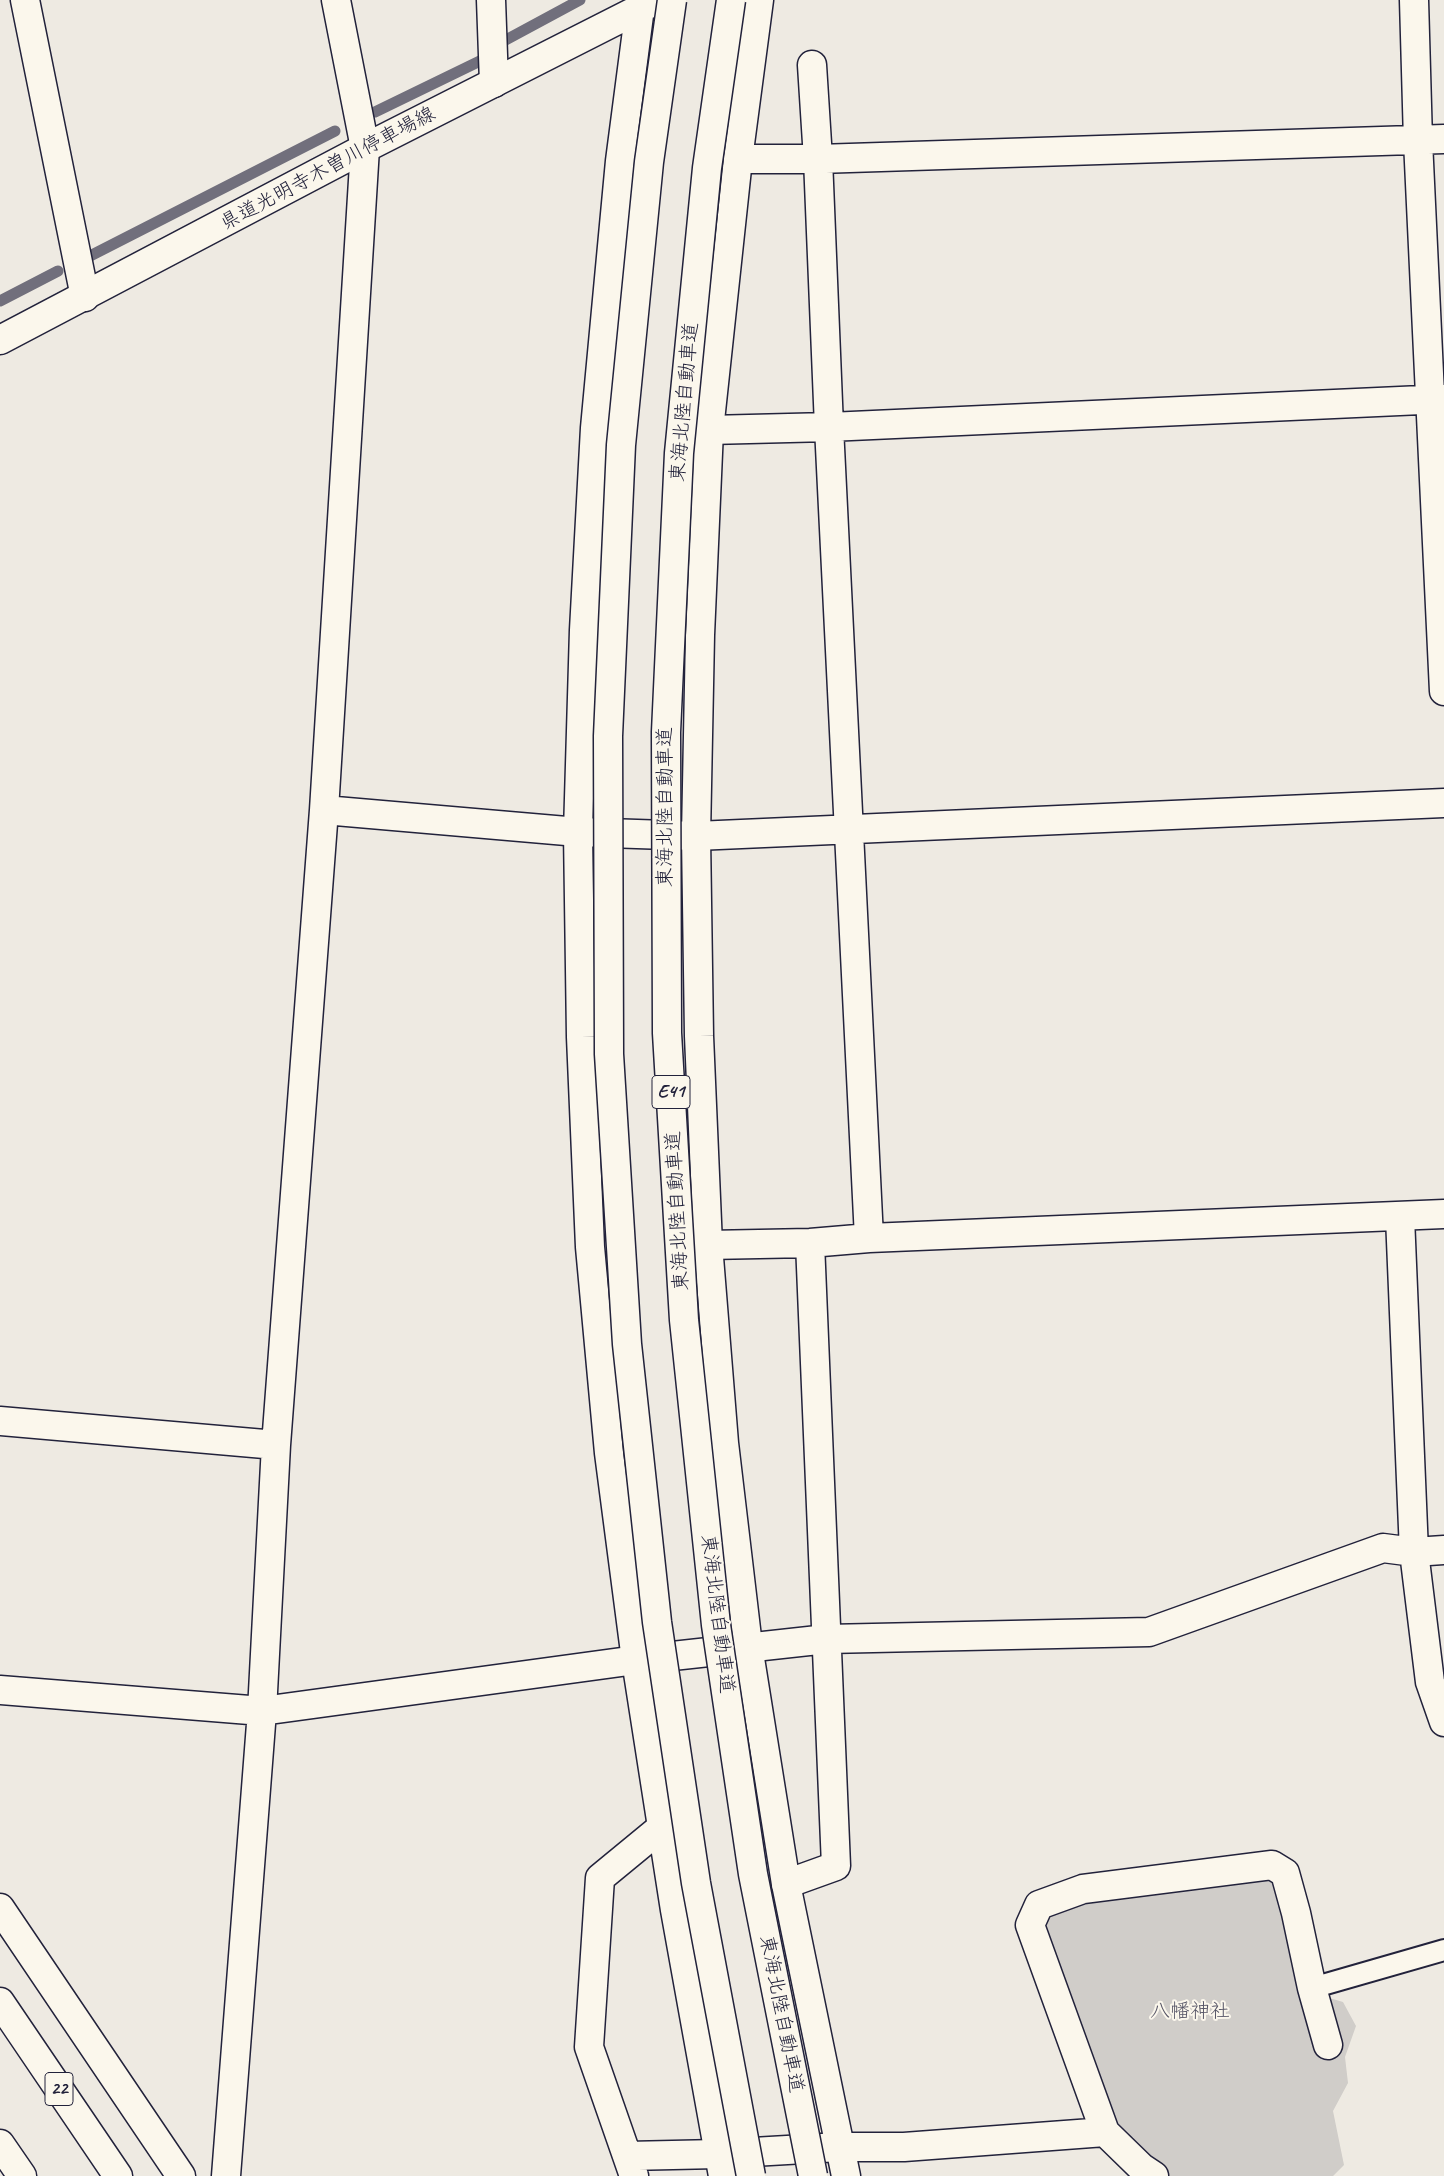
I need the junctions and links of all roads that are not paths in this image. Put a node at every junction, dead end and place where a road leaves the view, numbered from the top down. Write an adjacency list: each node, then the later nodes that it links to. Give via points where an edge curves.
1 (25, 0): 15 (main road)
2 (336, 0): 12 (main road)
3 (491, 0): 10 (main road)
4 (672, 0): 57 (main road, bridge, via 650,162 621,445 608,736 609,1054 627,1344 657,1622 696,1883)
5 (731, 0): 58 (main road, 東海北陸自動車道 / E41, bridge, via 707,168 679,452 666,732 667,1032 684,1320 716,1625 753,1874)
6 (759, 0): 13 (main road)
7 (1414, 0): 11 (main road)
8 (646, 3): 10 (main road, 県道光明寺木曽川停車場線); 24 (main road, via 620,161 595,428)
9 (812, 65): 14 (main road)
10 (494, 83): 12 (main road, 県道光明寺木曽川停車場線)
11 (1431, 140): 14 (main road); 17 (main road)
12 (365, 148): 15 (main road, 県道光明寺木曽川停車場線); 22 (main road)
13 (738, 159): 14 (main road); 19 (main road)
14 (818, 159): 18 (main road)
15 (85, 297): 16 (main road, 県道光明寺木曽川停車場線)
16 (0, 340)
17 (1437, 399): 18 (main road); 20 (main road)
18 (829, 427): 19 (main road); 23 (main road)
19 (709, 430): 25 (main road)
20 (1444, 692)
21 (1444, 803): 23 (main road)
22 (324, 810): 24 (main road); 32 (main road)
23 (849, 831): 25 (main road); 28 (main road)
24 (578, 832): 25 (main road); 37 (main road, via 581,1037 590,1248 609,1453)
25 (696, 836): 30 (main road, via 699,1036)
26 (1444, 1214): 27 (main road)
27 (1400, 1217): 28 (main road); 34 (main road)
28 (868, 1238): 29 (main road)
29 (810, 1242): 30 (main road); 35 (main road)
30 (708, 1245): 36 (main road, via 724,1443)
31 (0, 1421): 32 (main road)
32 (276, 1445): 39 (main road)
33 (1444, 1550): 34 (main road)
34 (1414, 1552): 35 (main road, via 1383,1548 1149,1632); 40 (main road, via 1430,1682)
35 (827, 1639): 36 (main road); 42 (main road, via 836,1866)
36 (748, 1646): 37 (main road); 42 (main road)
37 (636, 1660): 39 (main road); 41 (main road)
38 (0, 1690): 39 (main road)
39 (262, 1711): 56 (main road)
40 (1444, 1722)
41 (662, 1827): 51 (main road); 52 (main road, via 600,1878 589,2047)
42 (786, 1884): 50 (main road)
43 (0, 1908): 55 (main road)
44 (1444, 1950): 45 (lane)
45 (1312, 1988): 47 (main road); 48 (main road, via 1285,1874 1272,1865 1083,1889 1039,1905 1030,1925)
46 (0, 2002): 54 (main road, 22)
47 (1328, 2045)
48 (1105, 2132): 50 (main road, via 904,2147); 60 (main road)
49 (0, 2144): 53 (main road)
50 (840, 2147): 51 (main road); 59 (main road)
51 (721, 2165): 52 (main road)
52 (630, 2166)
53 (22, 2176)
54 (118, 2176)
55 (181, 2176)
56 (226, 2176)
57 (751, 2176)
58 (814, 2176)
59 (846, 2176)
60 (1154, 2176)

